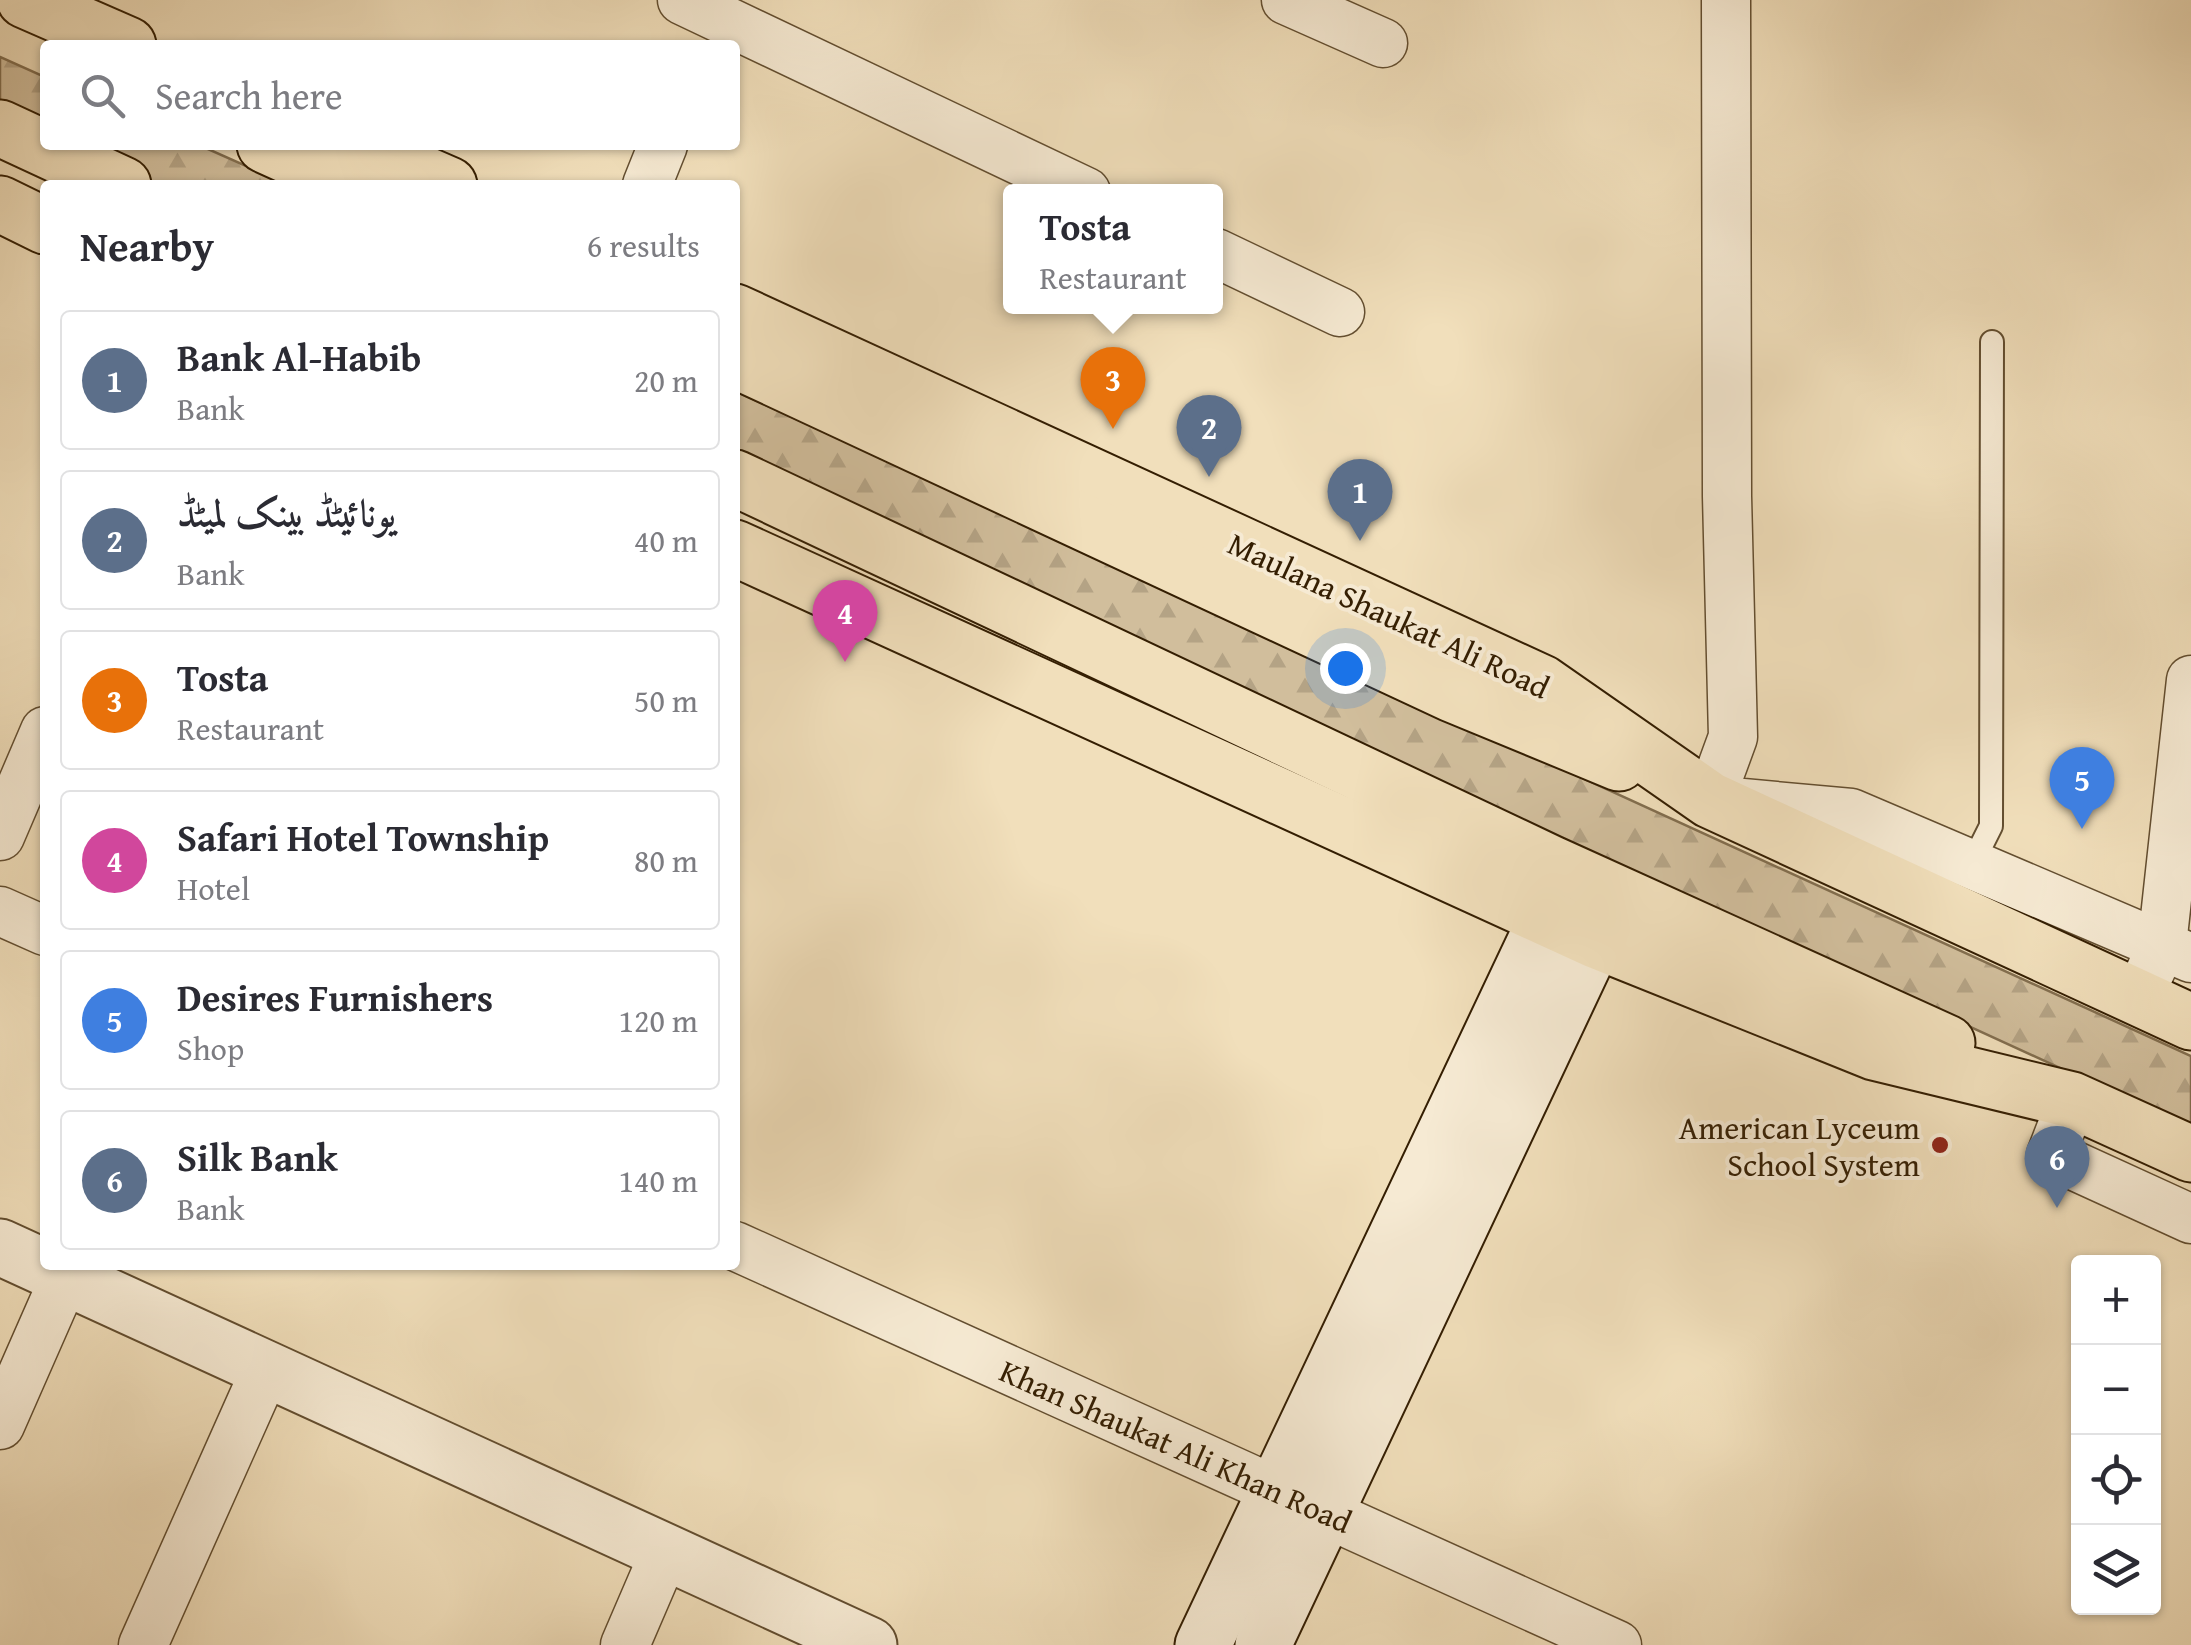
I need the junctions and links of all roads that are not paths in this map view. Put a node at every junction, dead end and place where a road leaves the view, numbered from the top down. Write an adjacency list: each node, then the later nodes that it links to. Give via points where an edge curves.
1 (25, 0): 6 (main road)
2 (1286, 0): 8 (street)
3 (1726, 0): 31 (street, via 1732,737)
4 (703, 15): 19 (street)
5 (0, 23): 7 (main road)
6 (117, 40)
7 (40, 41)
8 (1383, 43)
9 (0, 128): 10 (main road)
10 (40, 147)
11 (47, 150): 15 (main road)
12 (277, 150): 16 (main road)
13 (369, 150): 17 (main road)
14 (660, 150): 18 (street)
15 (112, 180)
16 (342, 180)
17 (438, 180)
18 (649, 180)
19 (1069, 184)
20 (0, 204): 21 (main road)
21 (40, 224)
22 (1223, 256): 23 (street)
23 (1340, 312)
24 (740, 314): 31 (main road, Maulana Shaukat Ali Road, via 1542,683)
25 (1992, 342): 33 (lane, via 1991,826)
26 (740, 362): 31 (main road, via 1452,694)
27 (740, 480): 41 (main road)
28 (740, 550): 35 (main road)
29 (2190, 698): 38 (street)
30 (40, 743): 32 (street)
31 (1710, 800): 33 (street, via 1851,813); 39 (main road, Maulana Shaukat Ali Road)
32 (0, 836)
33 (1973, 862): 38 (street)
34 (0, 911): 36 (street)
35 (1547, 917): 37 (main road); 51 (main road)
36 (40, 929)
37 (1595, 940): 41 (main road, via 1874,1052); 52 (main road)
38 (2176, 951): 39 (street)
39 (2138, 998): 40 (main road, Maulana Shaukat Ali Road)
40 (2191, 1022)
41 (2072, 1100): 42 (main road); 43 (street, via 2051,1155)
42 (2191, 1154)
43 (2191, 1219)
44 (0, 1247): 46 (main road)
45 (740, 1248): 51 (street, Khan Shaukat Ali Khan Road)
46 (40, 1265)
47 (50, 1270): 48 (main road)
48 (65, 1277): 49 (main road); 50 (street)
49 (266, 1369): 53 (main road); 54 (street)
50 (0, 1426)
51 (1273, 1491): 52 (street, Khan Shaukat Ali Khan Road); 57 (main road)
52 (1326, 1514): 58 (main road); 59 (street, Khan Shaukat Ali Khan Road)
53 (665, 1552): 55 (street); 56 (main road)
54 (144, 1645)
55 (625, 1645)
56 (869, 1645)
57 (1203, 1645)
58 (1263, 1645)
59 (1617, 1645)

